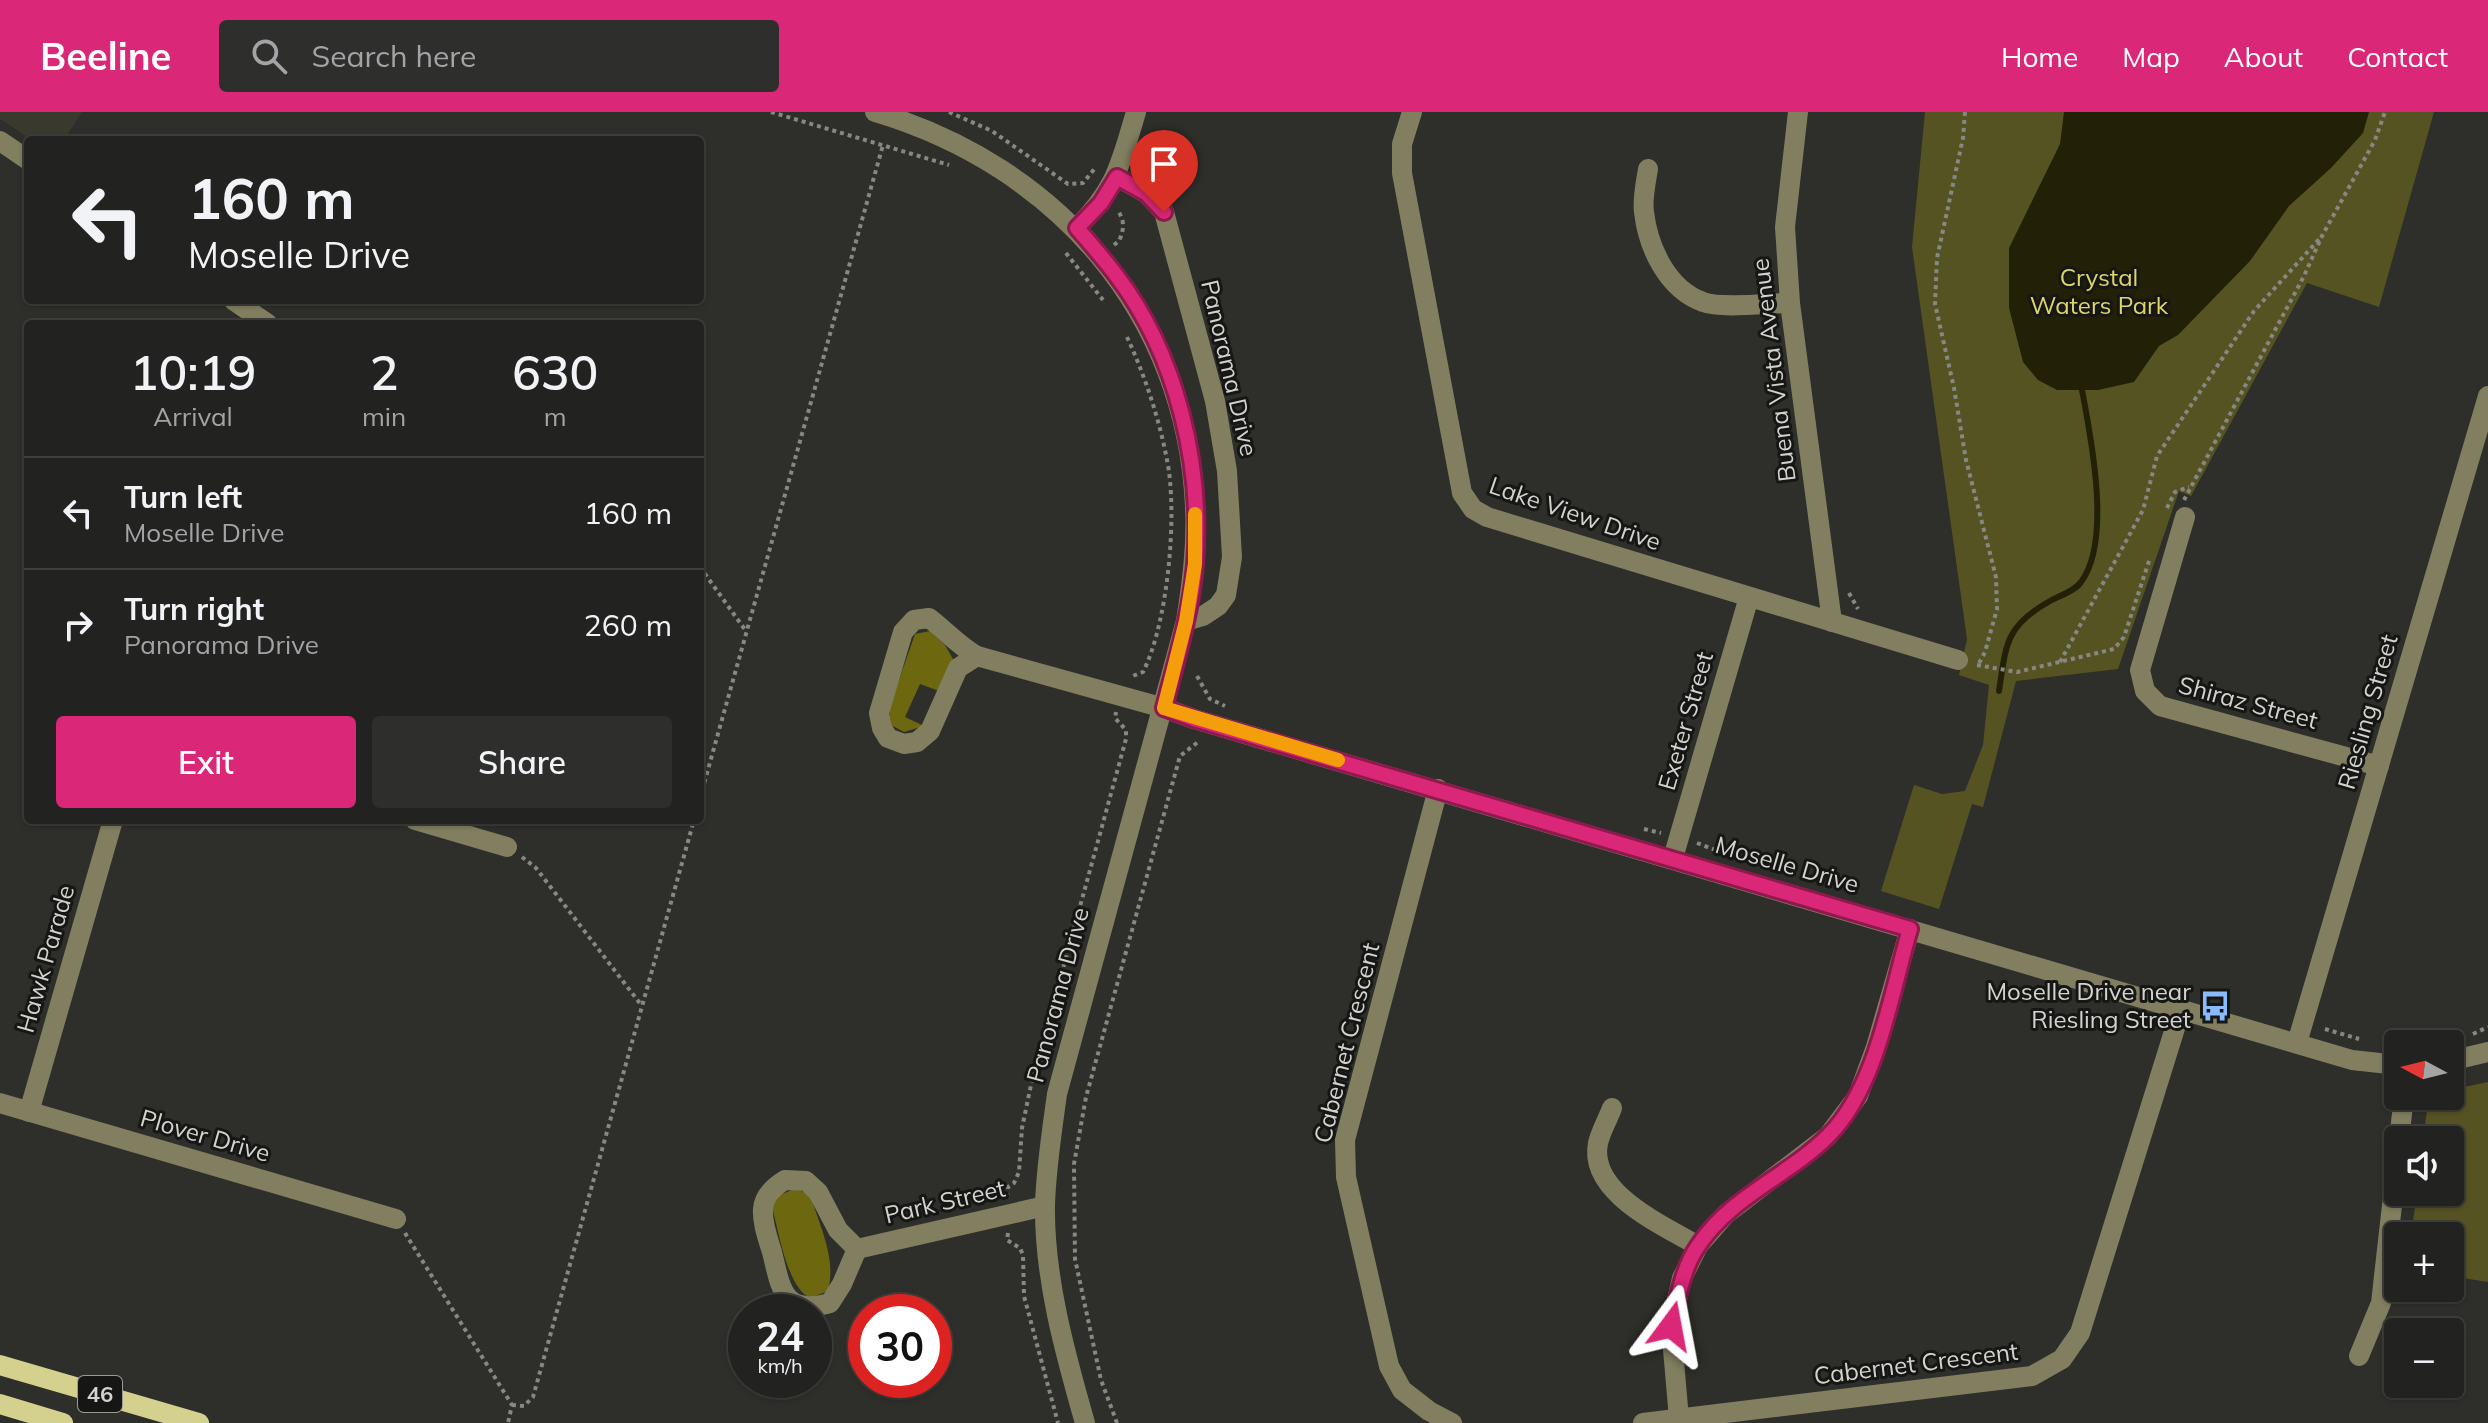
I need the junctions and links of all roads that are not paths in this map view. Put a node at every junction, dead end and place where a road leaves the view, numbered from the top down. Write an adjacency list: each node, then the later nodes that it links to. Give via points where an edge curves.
1 (875, 112): 9 (street, Panorama Drive, via 969,148 1033,190)
2 (1136, 112): 8 (street)
3 (1412, 112): 15 (street, Lake View Drive, via 1402,144 1402,173 1462,493 1473,509)
4 (1798, 112): 10 (street, Buena Vista Avenue, via 1785,227)
5 (0, 141): 6 (street)
6 (24, 157)
7 (1648, 169): 10 (street, via 1643,210 1652,246 1663,270 1684,291 1704,303)
8 (1117, 177): 9 (street); 16 (street, Panorama Drive, via 1146,193 1164,212 1215,401 1227,471 1232,557 1226,595 1203,616)
9 (1077, 228): 16 (street, Panorama Drive, via 1117,276 1154,337 1179,404 1195,507 1195,564)
10 (1790, 303): 17 (street, Buena Vista Avenue)
11 (239, 304): 12 (street)
12 (262, 320)
13 (2488, 396): 21 (street, Riesling Street)
14 (2185, 517): 21 (street, Shiraz Street, via 2140,670 2145,691 2160,706)
15 (1749, 597): 17 (street, Lake View Drive); 26 (street, Exeter Street)
16 (1186, 621): 20 (street, Panorama Drive)
17 (1832, 622): 19 (street, Lake View Drive)
18 (977, 656): 18 (street, via 958,668 930,731 917,742 888,738 879,713 903,632 914,620 929,618); 20 (street, Moselle Drive)
19 (1968, 662)
20 (1164, 708): 22 (street, Moselle Drive); 36 (street, Panorama Drive, via 1057,1094)
21 (2379, 766): 29 (street, Riesling Street)
22 (1438, 789): 26 (street, Moselle Drive); 48 (street, Cabernet Crescent, via 1345,1140 1346,1177 1389,1366 1402,1390)
23 (112, 824): 35 (street, Hawk Parade)
24 (429, 824): 25 (street)
25 (507, 847)
26 (1673, 858): 27 (street, Moselle Drive)
27 (1910, 929): 28 (street, Moselle Drive); 39 (street, via 1858,1096 1828,1136 1726,1214)
28 (2181, 1009): 29 (street, Moselle Drive); 44 (street, Cabernet Crescent, via 2080,1333 2062,1359 2032,1376)
29 (2297, 1043): 32 (street, Moselle Drive)
30 (2488, 1052): 31 (street)
31 (2464, 1058)
32 (2384, 1063)
33 (0, 1103): 35 (street, Plover Drive)
34 (1612, 1108): 39 (street, via 1598,1146 1602,1174 1620,1199)
35 (29, 1112): 38 (street, Plover Drive)
36 (1045, 1206): 40 (street, Park Street); 47 (street, Panorama Drive, via 1048,1259 1075,1390)
37 (2392, 1206): 41 (street, via 2381,1303)
38 (396, 1219)
39 (1698, 1246): 44 (street, via 1682,1278 1671,1326)
40 (857, 1249): 40 (street, via 830,1303 810,1309 790,1301 781,1289 764,1223 763,1206 773,1187 785,1180 806,1181)
41 (2359, 1356)
42 (0, 1365): 46 (main road, 46)
43 (0, 1404): 45 (main road, 46)
44 (1679, 1419): 49 (street, Cabernet Crescent)
45 (63, 1423)
46 (199, 1423)
47 (1087, 1423)
48 (1452, 1423)
49 (1643, 1423)

